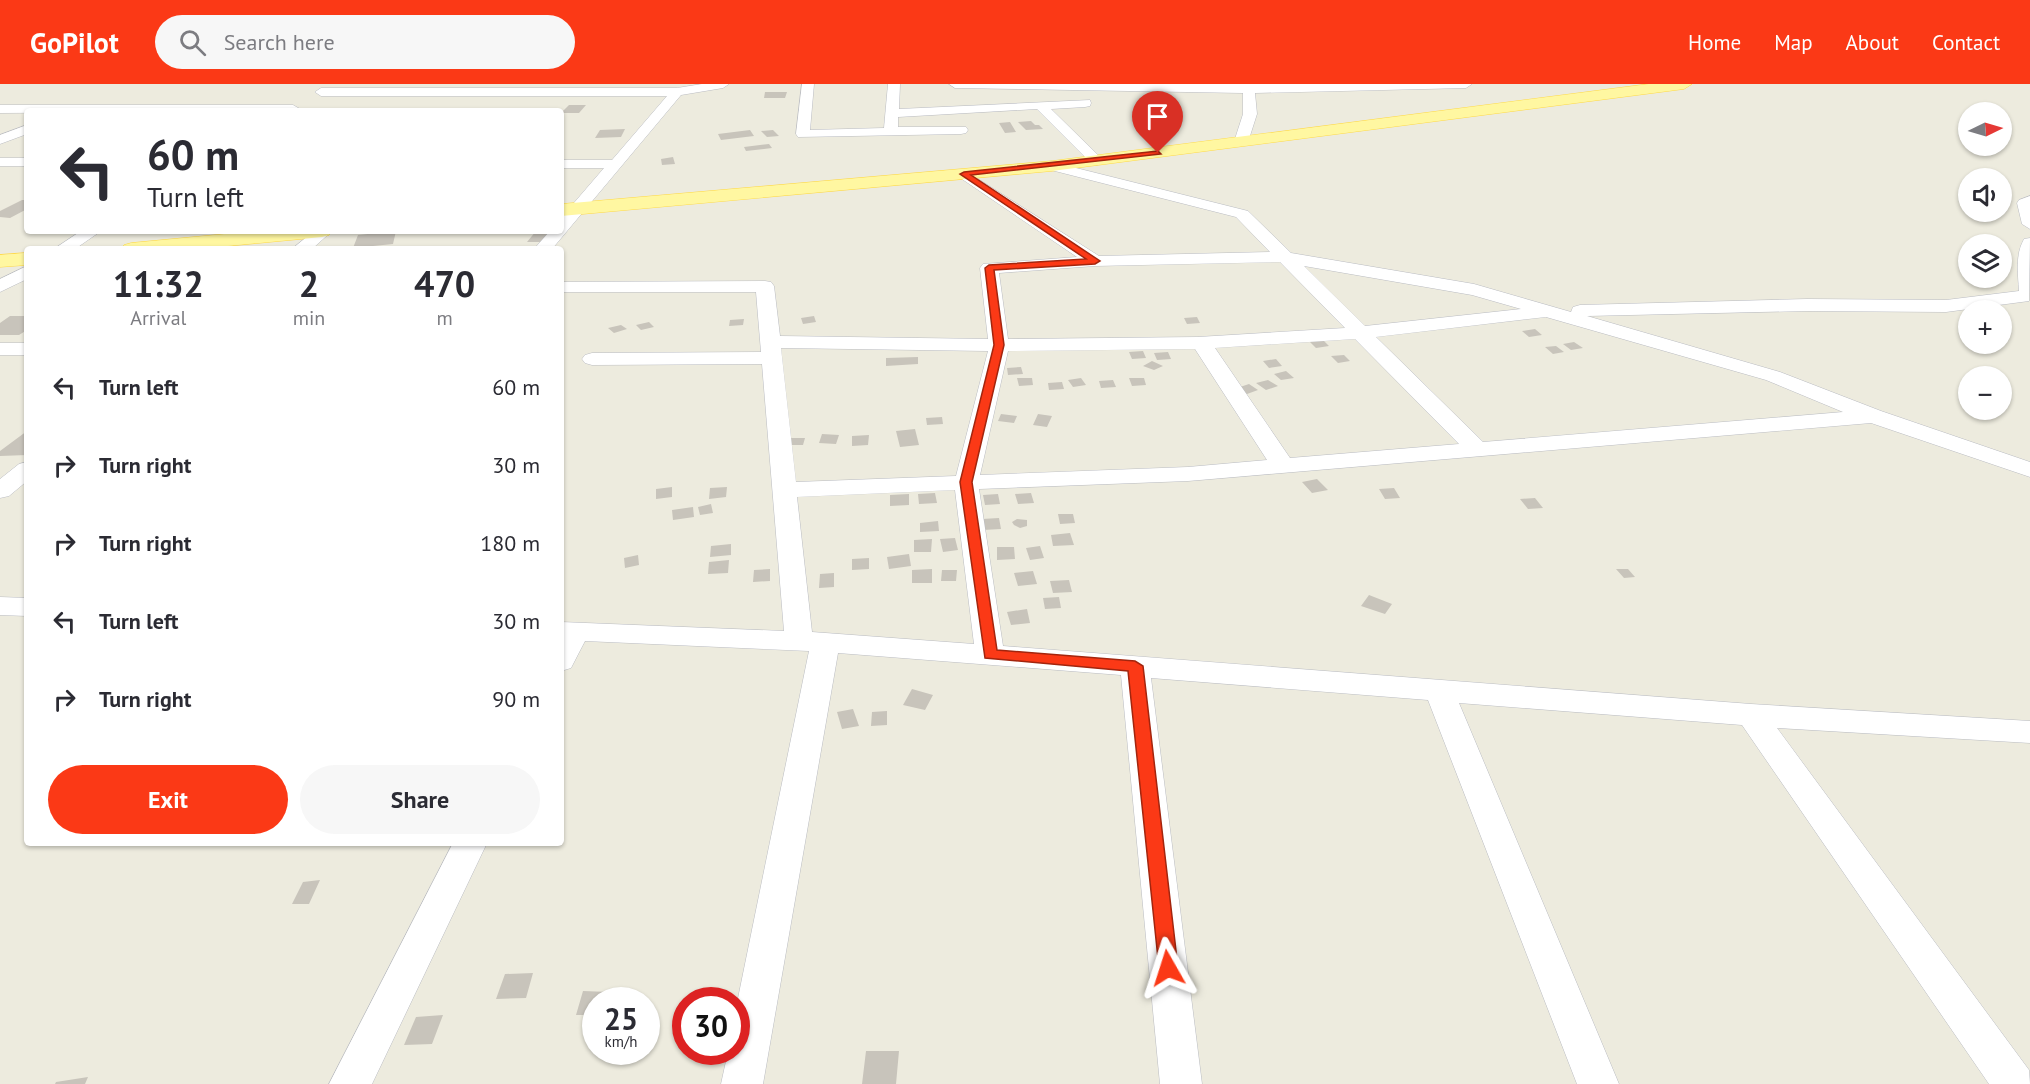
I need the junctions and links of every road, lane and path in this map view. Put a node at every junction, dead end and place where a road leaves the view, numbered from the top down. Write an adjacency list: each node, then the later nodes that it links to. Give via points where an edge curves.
1 (334, 84): 13 (street)
2 (723, 84): 11 (street)
3 (808, 84): 21 (street, via 804,134)
4 (894, 84): 19 (street)
5 (955, 84): 8 (street)
6 (1466, 84): 10 (street)
7 (1684, 84): 24 (main road)
8 (1062, 85): 10 (street)
9 (502, 88): 11 (street); 13 (street); 14 (street)
10 (1249, 89): 24 (street, via 1250,114)
11 (677, 92): 29 (street)
12 (1103, 102): 15 (street)
13 (304, 103): 16 (street)
14 (481, 105)
15 (1040, 105): 19 (street); 25 (street)
16 (137, 108)
17 (0, 109): 18 (street)
18 (24, 109)
19 (892, 113): 21 (street)
20 (24, 130): 23 (street)
21 (891, 130): 22 (street)
22 (961, 130)
23 (0, 140)
24 (1240, 142): 25 (main road)
25 (1097, 161): 30 (main road)
26 (0, 162): 27 (street)
27 (24, 162)
28 (564, 164): 29 (street)
29 (616, 164): 33 (street)
30 (1052, 166): 31 (main road); 44 (street, via 1242,214)
31 (964, 174): 33 (main road); 47 (street)
32 (2030, 201): 34 (street, via 2025,203)
33 (570, 209)
34 (2030, 224)
35 (88, 234): 40 (street)
36 (291, 234): 41 (main road)
37 (320, 234): 42 (street)
38 (556, 234): 43 (street)
39 (2030, 243): 51 (street, via 2026,259)
40 (68, 246)
41 (163, 246)
42 (306, 246)
43 (546, 246)
44 (1284, 256): 47 (street); 52 (street, via 1474,290); 53 (street)
45 (24, 259): 46 (main road)
46 (0, 261)
47 (1095, 261): 55 (street, via 989,268)
48 (24, 273): 49 (street)
49 (0, 287)
50 (564, 287): 58 (street, via 765,286)
51 (2030, 295): 52 (street, via 1946,306 1808,305)
52 (1554, 312): 53 (street); 60 (street, via 1773,376)
53 (1359, 331): 54 (street); 61 (street)
54 (1201, 343): 55 (street); 62 (street)
55 (999, 345): 58 (street); 64 (street)
56 (0, 349): 57 (street)
57 (24, 349)
58 (771, 350): 59 (street); 65 (street)
59 (592, 359)
60 (1873, 416): 61 (street); 63 (street)
61 (1478, 450): 62 (street)
62 (1283, 466): 64 (street, via 1188,474)
63 (2030, 470)
64 (966, 482): 65 (street); 71 (street)
65 (784, 490): 69 (street)
66 (0, 606): 67 (street)
67 (24, 607)
68 (568, 631): 69 (street); 70 (street)
69 (812, 642): 71 (street); 78 (street)
70 (564, 648)
71 (990, 655): 72 (street)
72 (1135, 666): 73 (street); 79 (street)
73 (1439, 690): 74 (street); 80 (street)
74 (1750, 715): 75 (street); 81 (street)
75 (2030, 732)
76 (469, 846): 77 (street)
77 (350, 1084)
78 (742, 1084)
79 (1181, 1084)
80 (1598, 1084)
81 (2014, 1084)

